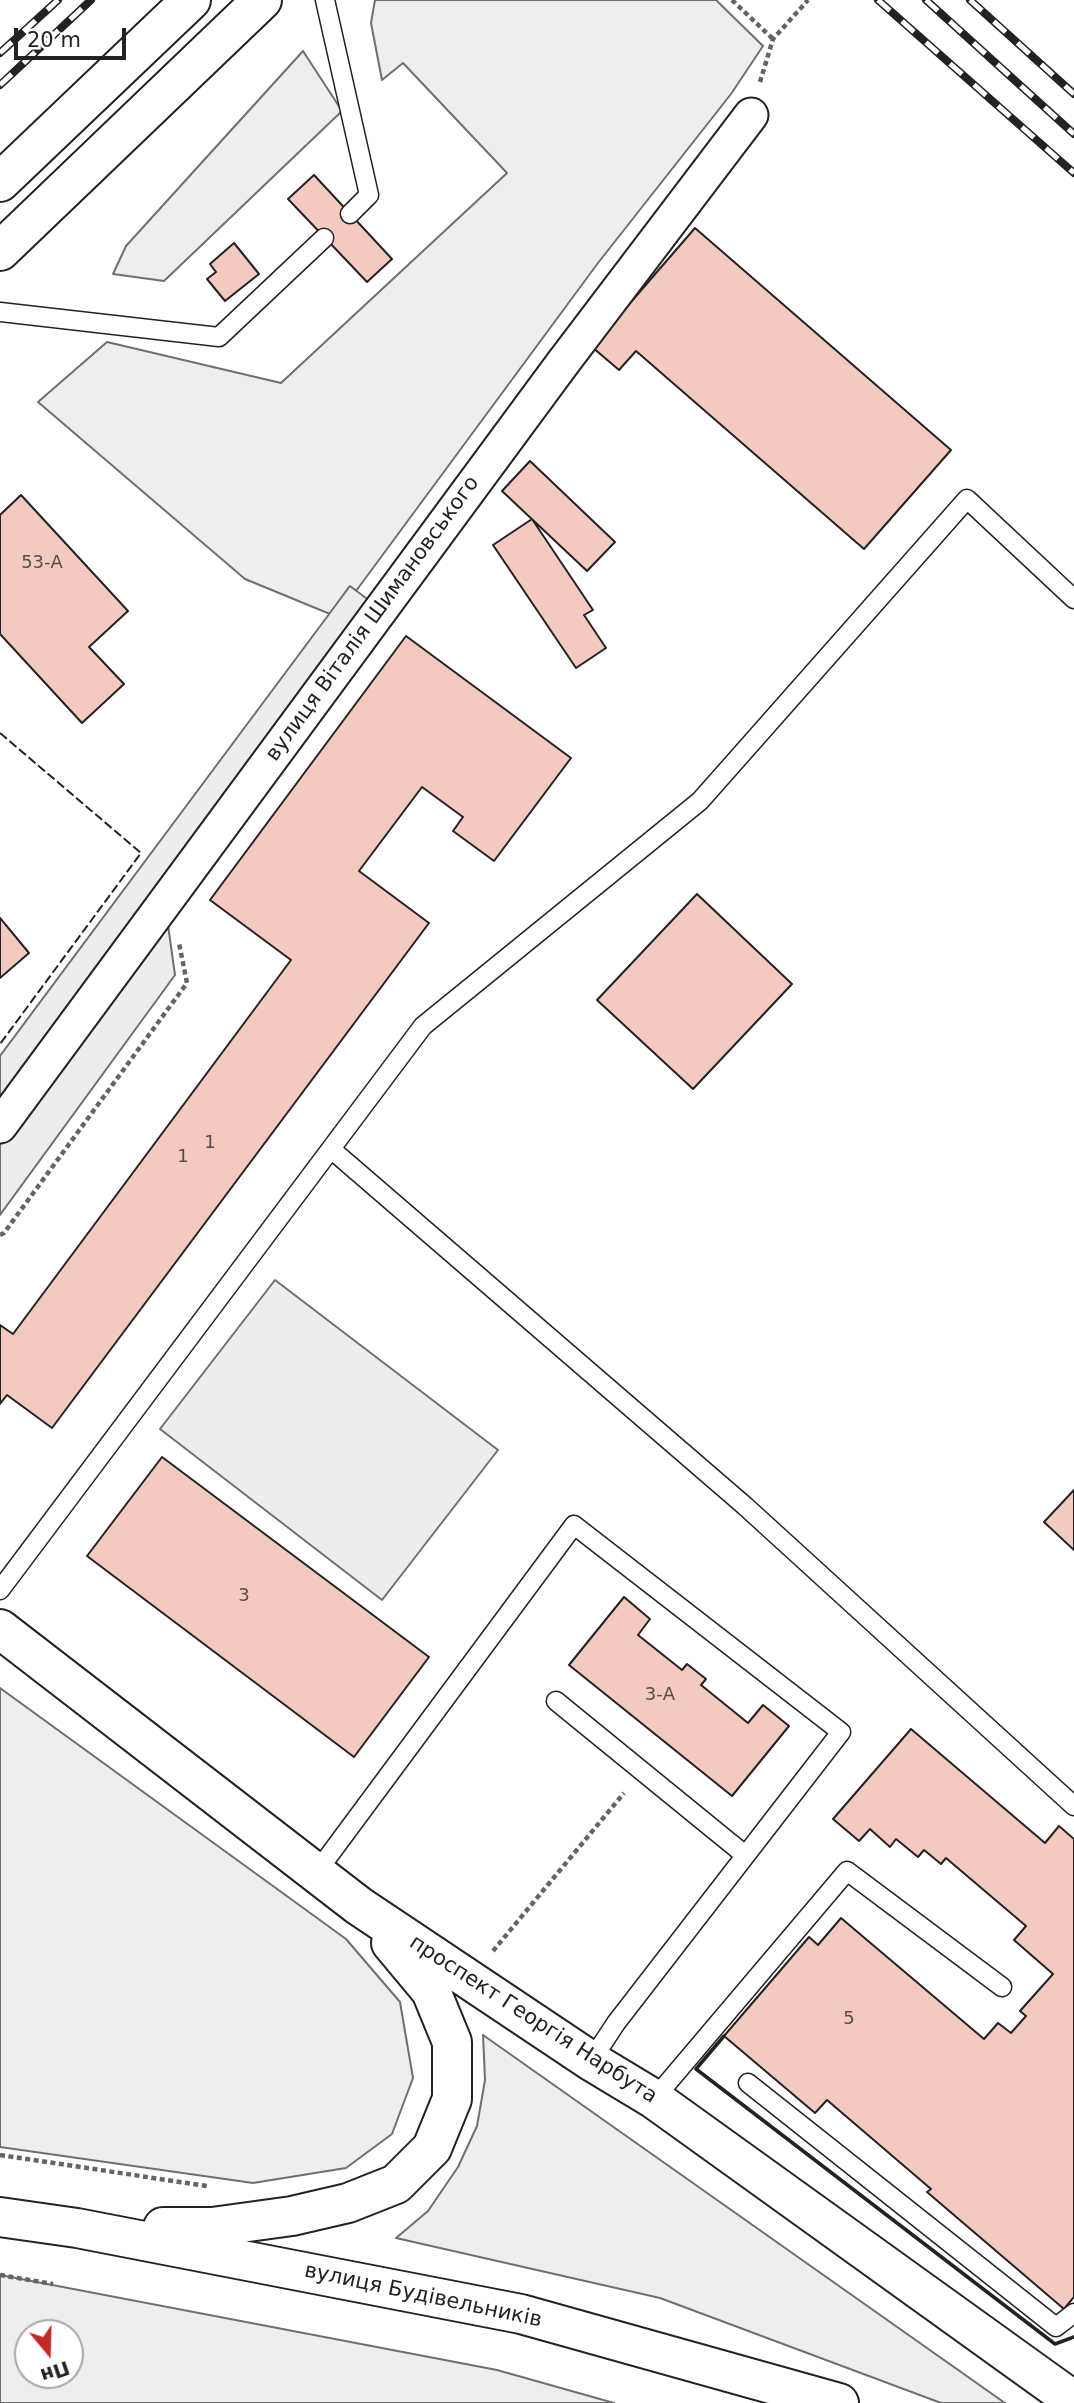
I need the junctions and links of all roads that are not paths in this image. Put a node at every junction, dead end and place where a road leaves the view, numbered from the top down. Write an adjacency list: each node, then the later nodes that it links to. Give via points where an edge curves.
1 (191, 0): 5 (main road)
2 (262, 0): 8 (main road)
3 (325, 0): 6 (lane, via 369,195)
4 (751, 116): 11 (street, вулиця Віталія Шимановського, via 562,363)
5 (0, 182)
6 (350, 214)
7 (324, 238): 9 (lane, via 219,337)
8 (0, 251)
9 (0, 312)
10 (1074, 599): 12 (lane, via 967,499 700,801 423,1026)
11 (0, 1126)
12 (331, 1149): 13 (lane); 16 (lane, via 745,1506)
13 (0, 1590)
14 (0, 1629): 18 (main road, проспект Георгія Нарбута)
15 (556, 1701): 17 (lane)
16 (1074, 1805)
17 (745, 1855): 18 (lane, via 841,1732 573,1525); 21 (lane)
18 (316, 1873): 19 (main road, проспект Георгія Нарбута)
19 (359, 1906): 21 (main road, проспект Георгія Нарбута); 25 (main road, via 431,1991 452,2042 452,2099 432,2148 396,2184 348,2203 292,2216 212,2227)
20 (1002, 1987): 23 (lane, via 847,1871)
21 (591, 2061): 23 (main road, проспект Георгія Нарбута)
22 (748, 2083): 26 (lane, via 1056,2327)
23 (654, 2099): 27 (main road, проспект Георгія Нарбута)
24 (0, 2217): 25 (main road, вулиця Будівельників)
25 (77, 2228): 28 (main road, вулиця Будівельників, via 521,2314)
26 (1074, 2313)
27 (1074, 2401)
28 (839, 2403)

